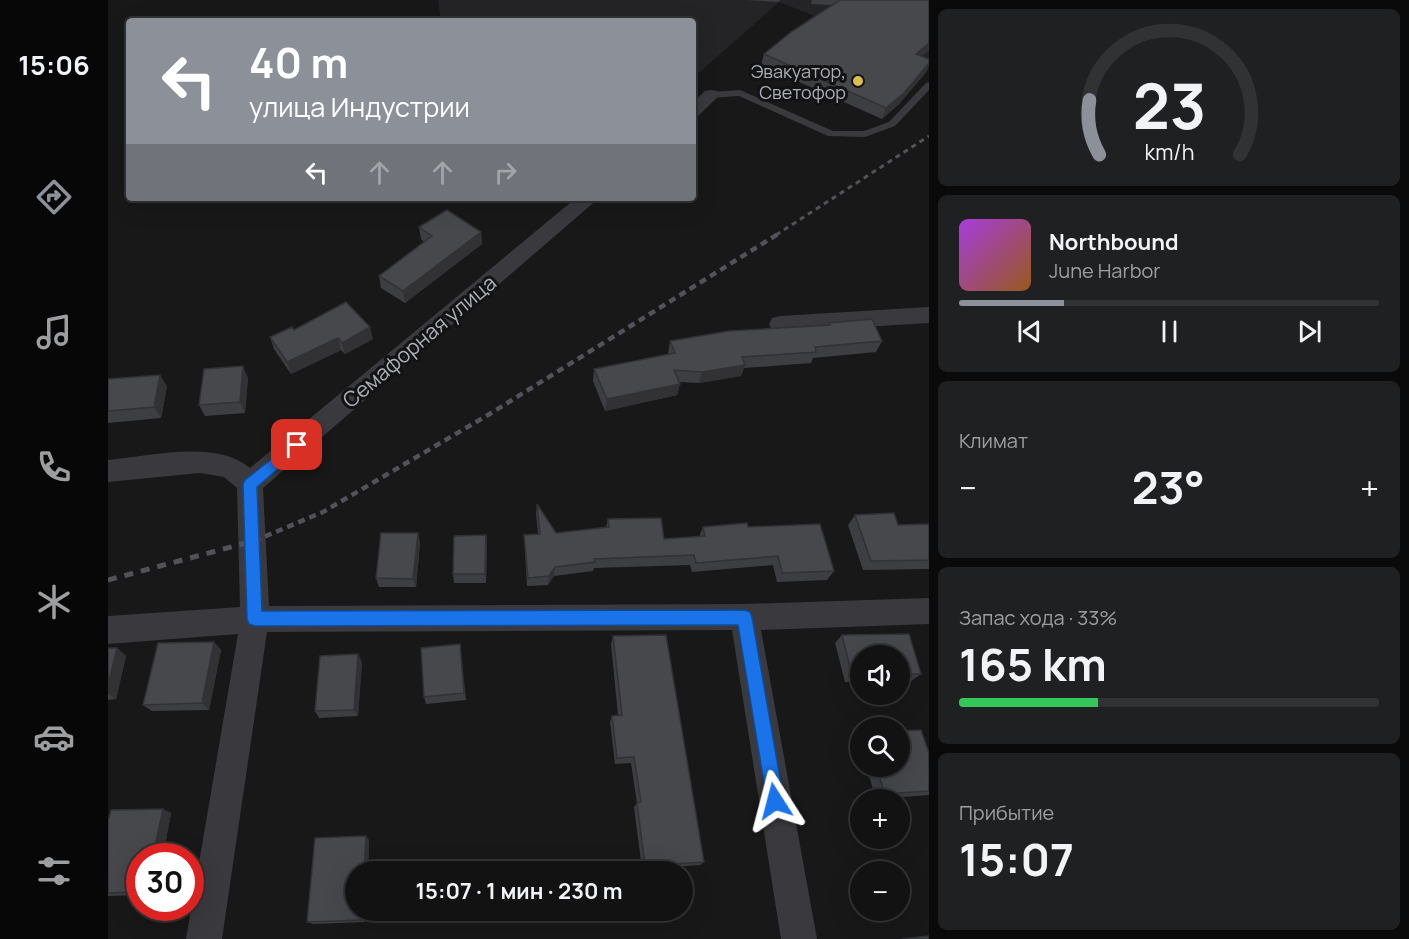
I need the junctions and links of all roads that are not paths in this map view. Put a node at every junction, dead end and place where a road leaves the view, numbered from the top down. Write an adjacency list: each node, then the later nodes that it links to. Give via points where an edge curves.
1 (929, 85): 2 (lane, via 892,124 865,134 831,134 740,93)
2 (711, 95): 3 (street)
3 (696, 108)
4 (585, 201): 8 (street, Семафорная улица)
5 (929, 315): 6 (street)
6 (780, 324)
7 (108, 471): 8 (street, via 200,462 231,466)
8 (250, 484): 11 (street)
9 (929, 611): 10 (street)
10 (744, 617): 11 (street); 14 (street)
11 (255, 619): 12 (street); 13 (street)
12 (108, 630)
13 (204, 939)
14 (799, 939)

